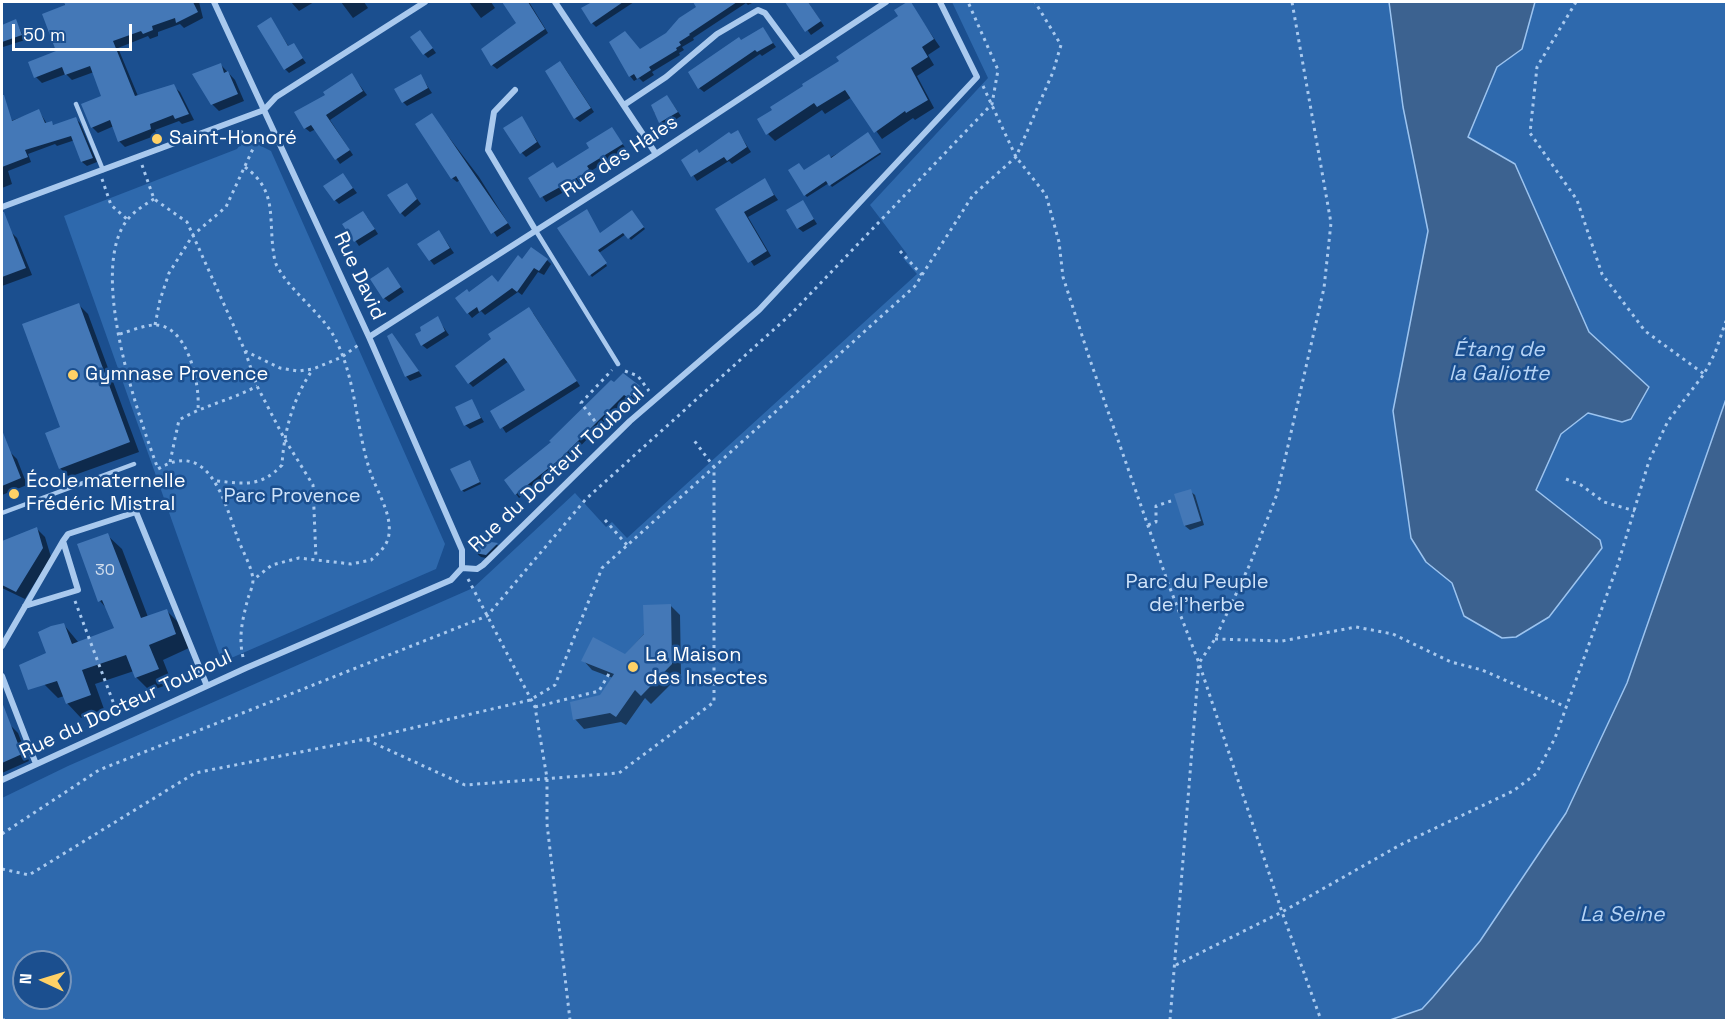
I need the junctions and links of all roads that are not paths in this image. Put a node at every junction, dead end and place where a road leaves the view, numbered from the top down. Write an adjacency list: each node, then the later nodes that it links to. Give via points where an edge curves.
1 (214, 2): 10 (street, Rue David)
2 (425, 2): 10 (street, via 276,97)
3 (555, 2): 9 (street)
4 (886, 2): 6 (street, Rue des Haies)
5 (940, 2): 20 (street, Rue du Docteur Touboul, via 977,77 759,310 610,441 483,565)
6 (799, 59): 9 (street, via 765,13 758,10 717,34); 11 (street, Rue des Haies)
7 (515, 90): 14 (street, via 494,112 488,150)
8 (76, 104): 12 (lane)
9 (624, 105): 11 (street)
10 (264, 110): 12 (street); 15 (street, Rue David)
11 (656, 154): 14 (street, Rue des Haies)
12 (102, 171): 13 (street)
13 (2, 207)
14 (536, 231): 15 (street, Rue des Haies); 16 (lane)
15 (369, 337): 20 (street, Rue David, via 462,550)
16 (618, 364)
17 (134, 464): 18 (lane)
18 (2, 513)
19 (63, 541): 21 (street); 21 (street, via 78,590); 24 (street, via 68,534 136,512)
20 (462, 568): 24 (street, Rue du Docteur Touboul, via 451,580)
21 (25, 606): 22 (street)
22 (2, 646)
23 (2, 676): 25 (street)
24 (207, 686): 25 (street, Rue du Docteur Touboul)
25 (36, 764): 26 (street, Rue du Docteur Touboul)
26 (2, 780)

